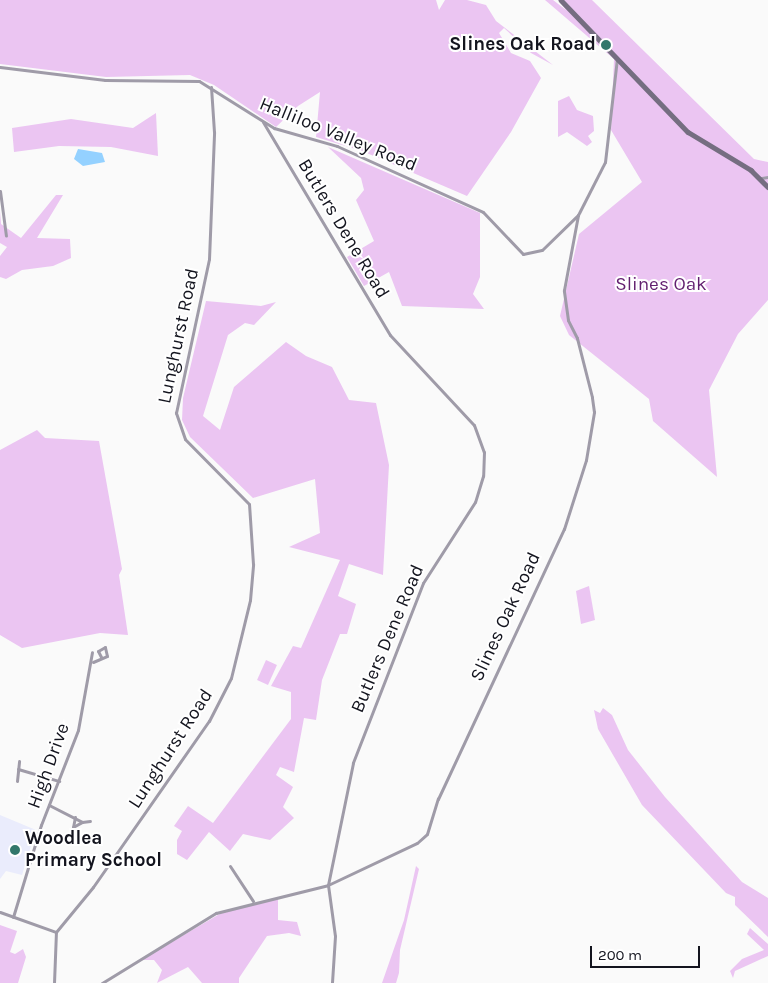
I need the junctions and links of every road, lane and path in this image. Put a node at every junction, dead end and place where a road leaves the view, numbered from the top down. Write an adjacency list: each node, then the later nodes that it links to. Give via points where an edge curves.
1 (561, 0): 2 (main road)
2 (617, 60): 7 (main road, via 688,132); 10 (street, Slines Oak Road, via 605,162)
3 (0, 67): 4 (street, Halliloo Valley Road, via 105,80 188,78)
4 (211, 87): 5 (street, Halliloo Valley Road); 30 (street, Lunghurst Road, via 214,132 209,259 176,413 185,439 249,504 250,600 232,678 209,721 93,887)
5 (263, 122): 11 (street, Halliloo Valley Road, via 302,138 337,146 483,212 523,254 542,250); 26 (street, Butlers Dene Road, via 390,335 474,424 484,452 483,476 475,502 423,583 358,746)
6 (768, 177): 7 (street)
7 (761, 178): 8 (main road)
8 (768, 187)
9 (0, 191): 13 (street)
10 (578, 215): 11 (street, Halliloo Valley Road); 12 (street, Slines Oak Road)
11 (571, 223): 12 (street)
12 (576, 225): 26 (street, Slines Oak Road, via 569,251 564,304 577,338 594,412 586,460 567,521 438,799 427,834 418,843)
13 (6, 236)
14 (92, 652): 16 (street, High Drive)
15 (101, 657): 16 (street)
16 (92, 662): 20 (street, High Drive, via 78,730)
17 (19, 762): 18 (street)
18 (18, 769): 19 (street); 20 (street)
19 (17, 781)
20 (59, 782): 21 (street, High Drive)
21 (49, 805): 22 (street); 29 (street, High Drive)
22 (75, 817): 24 (street); 24 (street, via 73,827)
23 (90, 821): 24 (street)
24 (82, 822)
25 (230, 866): 27 (street)
26 (328, 885): 27 (street, Slines Oak Road); 33 (street, Butlers Dene Road, via 334,934)
27 (253, 901): 32 (street, Slines Oak Road, via 216,913)
28 (0, 912): 29 (street)
29 (13, 917): 30 (street)
30 (56, 932): 31 (street)
31 (54, 983)
32 (102, 983)
33 (332, 983)

